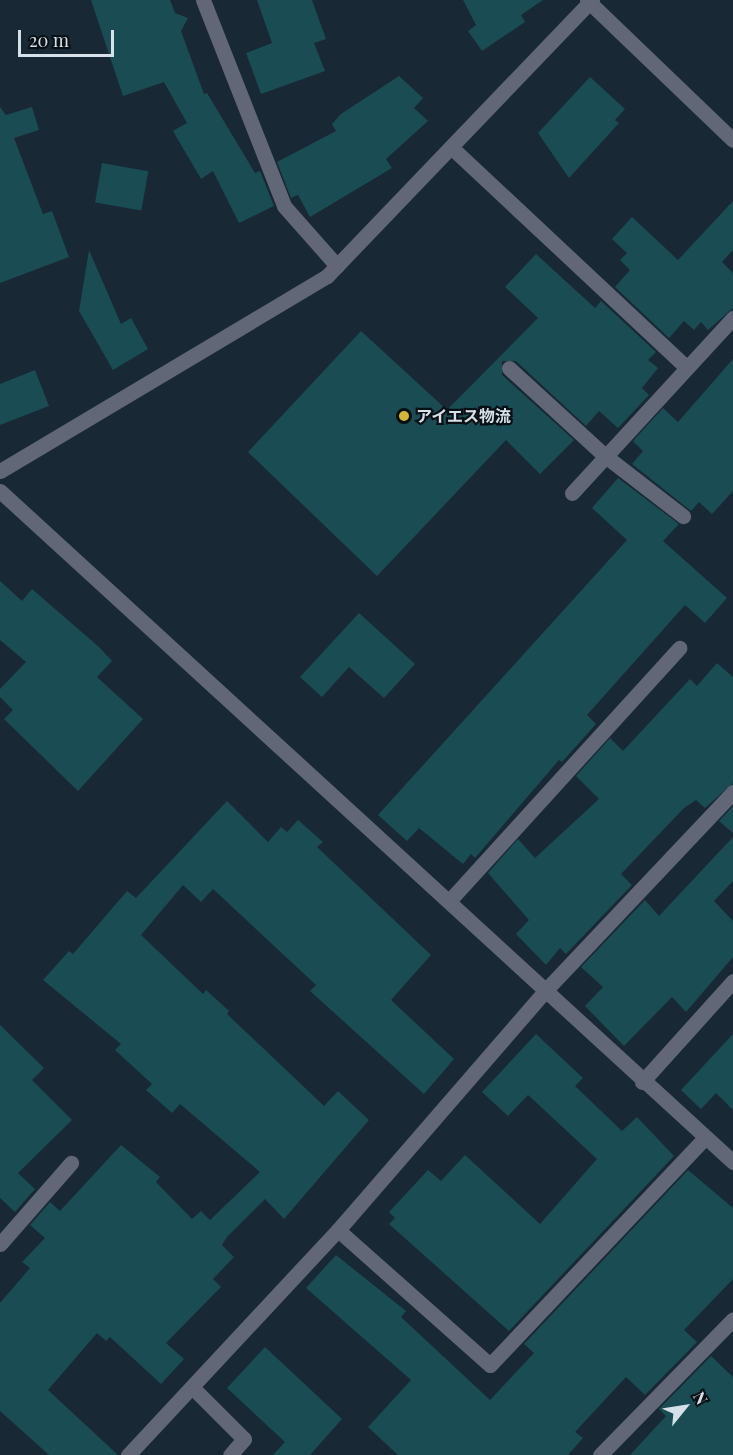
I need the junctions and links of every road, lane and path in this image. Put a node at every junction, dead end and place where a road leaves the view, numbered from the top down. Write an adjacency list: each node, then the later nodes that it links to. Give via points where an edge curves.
1 (203, 0): 5 (street, via 284,206)
2 (590, 1): 3 (street); 4 (street)
3 (733, 140)
4 (451, 147): 5 (street); 8 (street)
5 (337, 266): 10 (street)
6 (733, 318): 8 (street)
7 (509, 368): 9 (street)
8 (687, 368): 9 (street)
9 (604, 455): 12 (street); 13 (street)
10 (0, 471)
11 (0, 491): 16 (street)
12 (572, 493)
13 (683, 516)
14 (679, 648): 16 (street)
15 (733, 792): 18 (street)
16 (450, 900): 18 (street)
17 (733, 981): 19 (street)
18 (543, 993): 19 (street); 23 (street)
19 (642, 1082): 20 (street)
20 (705, 1138): 21 (street); 23 (street, via 490,1365)
21 (733, 1162)
22 (71, 1163): 24 (street)
23 (338, 1230): 26 (street)
24 (0, 1244)
25 (733, 1319): 29 (street)
26 (193, 1388): 27 (street); 28 (street, via 244,1439)
27 (128, 1455)
28 (230, 1455)
29 (600, 1455)

